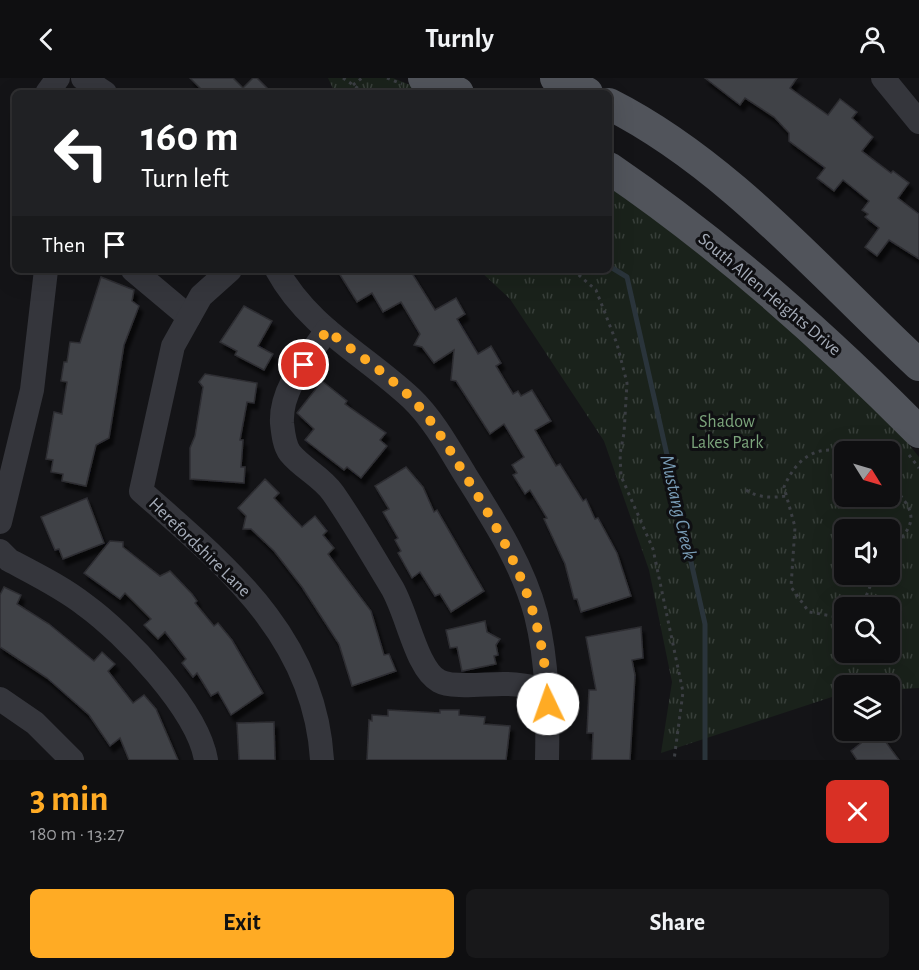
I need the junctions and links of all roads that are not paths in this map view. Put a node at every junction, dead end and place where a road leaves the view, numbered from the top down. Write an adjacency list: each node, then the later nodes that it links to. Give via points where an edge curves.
1 (83, 78): 5 (street)
2 (424, 78): 6 (main road)
3 (556, 78): 7 (main road)
4 (883, 78): 9 (street)
5 (101, 90)
6 (451, 90)
7 (581, 90)
8 (612, 106): 17 (main road, via 673,141 740,196)
9 (919, 122)
10 (612, 170): 18 (main road, South Allen Heights Drive, via 662,204 848,360)
11 (46, 273): 19 (street, via 32,390)
12 (137, 273): 15 (street)
13 (227, 273): 15 (street, Herefordshire Lane, via 201,296)
14 (279, 273): 16 (street, via 314,320)
15 (189, 317): 25 (street, Herefordshire Lane, via 167,366 141,491 227,567 269,615 309,691 320,731)
16 (327, 330): 21 (street, via 412,399 440,433 497,525 536,614); 21 (street, via 284,402 282,421 290,453 333,493 397,595 428,674 441,683 507,684)
17 (919, 365)
18 (919, 432)
19 (0, 522)
20 (0, 551): 24 (street, via 85,604 118,633 180,704)
21 (547, 690): 26 (street)
22 (0, 699): 23 (street, via 35,723)
23 (72, 760)
24 (206, 760)
25 (322, 760)
26 (547, 760)

